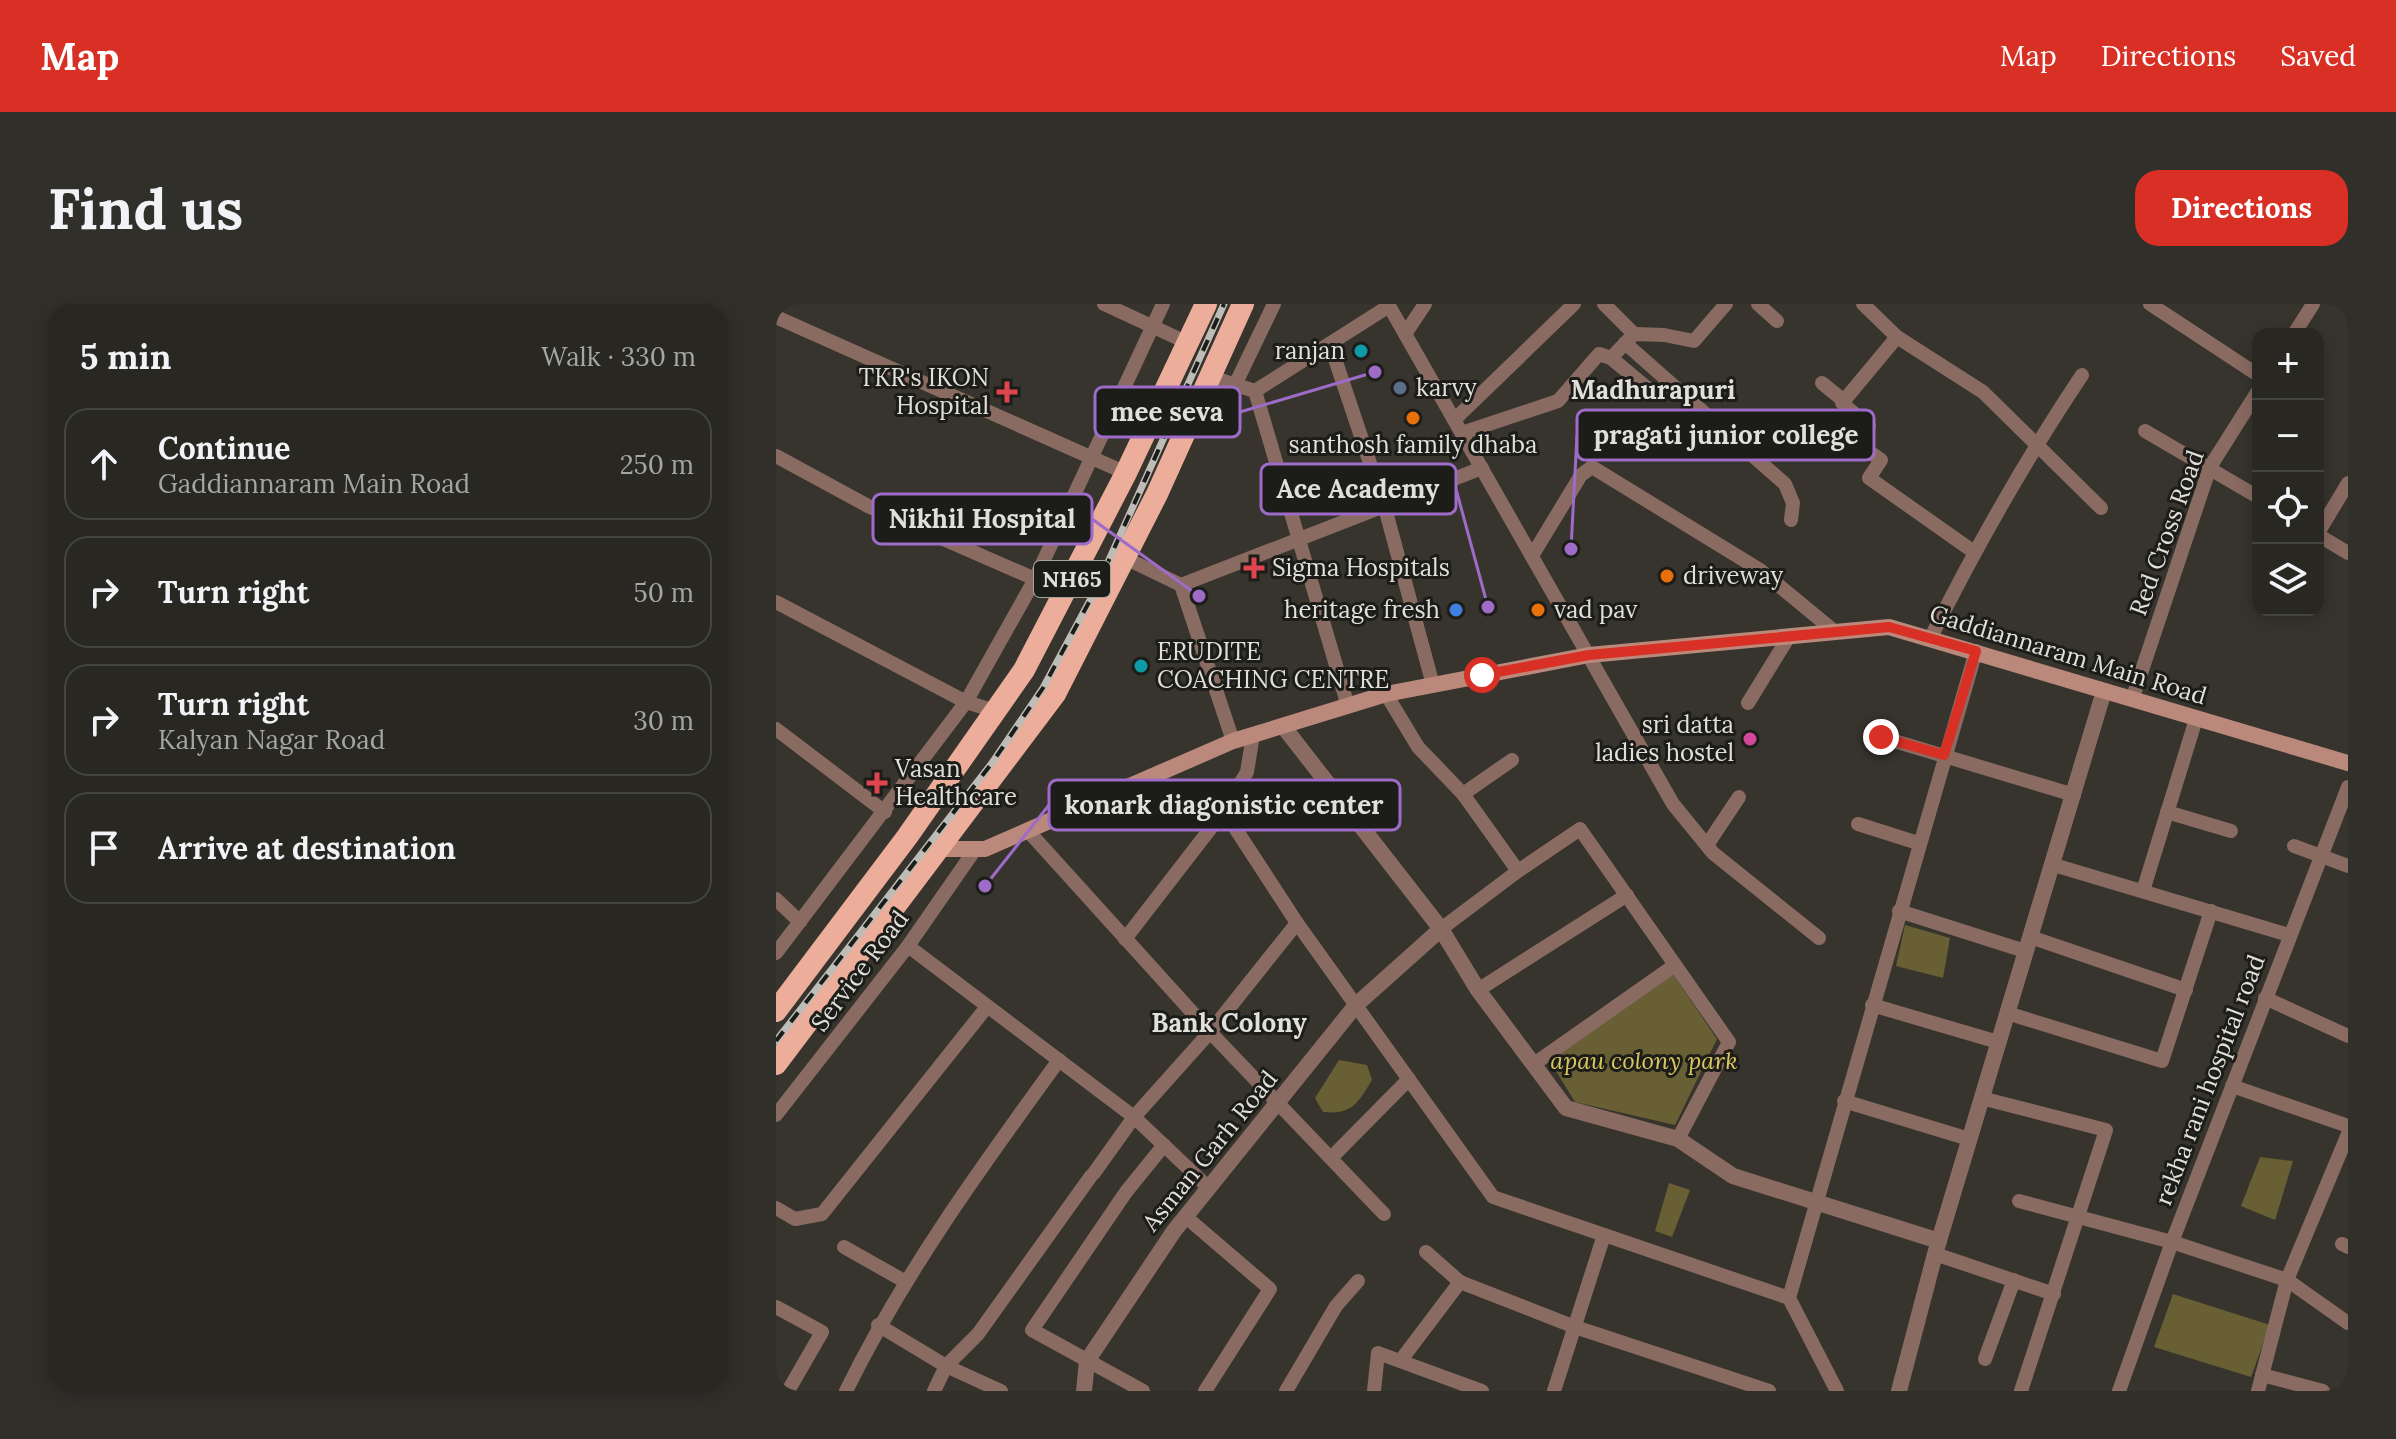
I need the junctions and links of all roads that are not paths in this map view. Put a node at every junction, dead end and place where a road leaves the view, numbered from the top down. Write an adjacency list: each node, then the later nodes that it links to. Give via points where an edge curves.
1 (784, 304): 16 (street)
2 (1104, 304): 18 (street)
3 (1163, 304): 18 (street)
4 (1206, 304): 23 (highway, NH65)
5 (1243, 304): 30 (highway, NH65)
6 (1274, 304): 31 (street)
7 (1425, 304): 20 (street)
8 (1574, 304): 36 (street)
9 (1604, 304): 22 (street)
10 (1726, 304): 22 (street, via 1694,341 1664,335)
11 (1758, 304): 17 (street)
12 (2150, 304): 26 (street)
13 (2313, 304): 19 (street)
14 (1388, 305): 20 (street); 24 (street)
15 (1867, 305): 21 (street)
16 (776, 314): 41 (street)
17 (1777, 321)
18 (1152, 326): 23 (street); 41 (street)
19 (2298, 328)
20 (1405, 334): 36 (street)
21 (1897, 337): 35 (street); 39 (street, via 1983,392)
22 (1629, 339): 25 (street); 49 (street, via 1785,484 1793,503)
23 (1188, 343): 28 (highway, NH65)
24 (1330, 344): 32 (street); 47 (street)
25 (1611, 358): 33 (street); 38 (street, via 1599,354 1558,401)
26 (2252, 371)
27 (2082, 375): 39 (street)
28 (1171, 376): 30 (highway); 44 (highway, NH65)
29 (1822, 383): 35 (street)
30 (1208, 384): 31 (street); 56 (highway, NH65)
31 (1235, 385): 32 (street)
32 (1255, 391): 51 (street)
33 (1653, 393)
34 (2252, 400): 42 (street, Red Cross Road)
35 (1844, 401): 53 (street, via 1869,426 1857,443 1881,460 1869,478)
36 (1454, 420): 38 (street)
37 (2145, 431): 42 (street)
38 (1462, 433): 43 (street)
39 (2035, 444): 48 (street); 53 (street)
40 (776, 456): 57 (street, via 868,506)
41 (1091, 458): 44 (street); 57 (street)
42 (2210, 467): 46 (street); 70 (street, Red Cross Road)
43 (1482, 468): 47 (street); 55 (street)
44 (1126, 473): 63 (highway, NH65)
45 (2348, 483): 50 (street)
46 (2252, 493)
47 (1385, 508): 51 (street); 67 (street)
48 (2101, 508)
49 (1791, 520)
50 (2324, 524)
51 (1299, 537): 58 (street); 73 (street)
52 (2324, 538): 54 (street)
53 (1974, 552): 62 (street)
54 (2348, 553)
55 (1532, 556): 60 (street, via 1581,475 1592,467 1760,570); 65 (street)
56 (1125, 558): 58 (street); 66 (highway, NH65)
57 (1035, 579): 71 (street)
58 (1181, 585): 80 (street)
59 (779, 609): 71 (street)
60 (1834, 631): 61 (main road, Gaddiannaram Main Road); 62 (main road, Gaddiannaram Main Road, via 1889,627)
61 (1788, 638): 65 (main road, Gaddiannaram Main Road); 72 (street)
62 (1930, 639): 64 (main road, Gaddiannaram Main Road)
63 (1035, 650): 66 (highway); 74 (highway, NH65)
64 (1976, 651): 68 (main road, Gaddiannaram Main Road); 81 (street)
65 (1589, 655): 67 (main road, Gaddiannaram Main Road); 95 (street, via 1673,804)
66 (1067, 668): 97 (highway, NH65, via 1055,694)
67 (1433, 685): 69 (main road, Gaddiannaram Main Road)
68 (2104, 691): 70 (main road, Gaddiannaram Main Road); 86 (street)
69 (1386, 694): 73 (main road, Gaddiannaram Main Road); 85 (street, via 1418,747)
70 (2133, 697): 75 (main road, Gaddiannaram Main Road)
71 (966, 702): 74 (street); 89 (street)
72 (1748, 703)
73 (1348, 706): 76 (main road, Gaddiannaram Main Road)
74 (995, 711): 124 (highway, NH65)
75 (2196, 719): 83 (main road, Gaddiannaram Main Road); 90 (street)
76 (1283, 726): 78 (main road, Gaddiannaram Main Road); 110 (street)
77 (776, 729): 89 (street)
78 (1253, 735): 80 (main road, Gaddiannaram Main Road); 88 (street, via 1247,772)
79 (1881, 737): 81 (street)
80 (1233, 741): 93 (main road, Gaddiannaram Main Road)
81 (1944, 755): 86 (street); 94 (street)
82 (1512, 760): 85 (street)
83 (2348, 763)
84 (2348, 787): 99 (street, rekha rani hospital road)
85 (1463, 794): 102 (street)
86 (2074, 795): 100 (street)
87 (1739, 797): 95 (street)
88 (1224, 811): 109 (street); 113 (street)
89 (885, 812): 108 (street)
90 (2167, 812): 92 (street); 103 (street)
91 (1858, 824): 94 (street)
92 (2231, 831)
93 (1030, 833): 98 (main road, Gaddiannaram Main Road); 113 (street)
94 (1918, 843): 106 (street)
95 (1707, 845): 112 (street)
96 (2294, 846): 99 (street)
97 (941, 849): 98 (main road, Gaddiannaram Main Road); 130 (highway, NH65)
98 (974, 851): 115 (street, Service Road)
99 (2321, 855): 101 (street); 111 (street, rekha rani hospital road)
100 (2054, 865): 103 (street); 114 (street)
101 (2348, 866)
102 (1518, 871): 104 (street, via 1580,829); 110 (street)
103 (2143, 891): 107 (street)
104 (1627, 895): 117 (street); 118 (street)
105 (776, 899): 108 (street)
106 (1899, 911): 114 (street); 122 (street)
107 (2211, 911): 111 (street); 119 (street)
108 (800, 922): 116 (street)
109 (1297, 923): 121 (street); 126 (street)
110 (1441, 929): 118 (street); 121 (street, Asman Garh Road)
111 (2289, 935): 120 (street, rekha rani hospital road)
112 (1819, 938)
113 (1125, 939): 126 (street)
114 (2027, 944): 119 (street); 125 (street)
115 (908, 946): 123 (street); 137 (street, Service Road)
116 (776, 953)
117 (1675, 965): 131 (street); 141 (street, via 1729,1042)
118 (1478, 990): 131 (street)
119 (2186, 990): 125 (street, via 2162,1061)
120 (2265, 998): 127 (street); 133 (street, rekha rani hospital road)
121 (1356, 1005): 132 (street); 136 (street, Asman Garh Road)
122 (1872, 1005): 128 (street); 135 (street)
123 (986, 1008): 129 (street); 148 (street, via 822,1214 795,1219)
124 (776, 1011)
125 (2007, 1013): 128 (street)
126 (1210, 1032): 136 (street); 138 (street)
127 (2348, 1036)
128 (1998, 1042): 134 (street)
129 (1059, 1060): 138 (street); 160 (street)
130 (776, 1064)
131 (1534, 1064): 141 (street, via 1566,1108)
132 (1409, 1079): 144 (street); 152 (street, via 1493,1197)
133 (2232, 1086): 139 (street); 153 (street, rekha rani hospital road)
134 (1981, 1098): 142 (street); 151 (street, via 2106,1130)
135 (1844, 1101): 142 (street); 147 (street)
136 (1279, 1103): 144 (street); 145 (street, Asman Garh Road)
137 (776, 1115)
138 (1134, 1117): 143 (street); 171 (street, via 978,1334)
139 (2348, 1126)
140 (2348, 1134): 158 (street)
141 (1678, 1139): 147 (street, via 1733,1176)
142 (1969, 1139): 155 (street)
143 (1164, 1145): 145 (street); 170 (street, via 1032,1330)
144 (1332, 1157): 149 (street)
145 (1209, 1188): 150 (street, Asman Garh Road)
146 (2019, 1201): 151 (street)
147 (1815, 1202): 155 (street); 163 (street)
148 (776, 1208)
149 (1384, 1214)
150 (1186, 1217): 170 (street, Asman Garh Road); 179 (street, via 1270,1289)
151 (2078, 1219): 153 (street); 162 (street)
152 (1604, 1235): 163 (street); 167 (street)
153 (2172, 1242): 158 (street); 188 (street, rekha rani hospital road)
154 (844, 1247): 160 (street)
155 (1937, 1248): 157 (street); 186 (street)
156 (1426, 1252): 161 (street)
157 (2014, 1280): 162 (street); 168 (street)
158 (2287, 1280): 165 (street); 172 (street)
159 (1358, 1281): 180 (street, via 1336,1306)
160 (906, 1282): 166 (street)
161 (1460, 1282): 167 (street); 169 (street)
162 (2054, 1294): 187 (street)
163 (1789, 1298): 185 (street)
164 (776, 1307): 174 (street, via 822,1332)
165 (2348, 1323)
166 (878, 1325): 171 (street); 175 (street)
167 (1575, 1327): 183 (street); 184 (street)
168 (1985, 1359)
169 (1401, 1360): 181 (street, via 1378,1353); 182 (street)
170 (1087, 1361): 177 (street, Asman Garh Road); 178 (street)
171 (946, 1366): 173 (street); 176 (street)
172 (2262, 1375): 189 (street); 190 (street)
173 (992, 1389)
174 (788, 1391)
175 (846, 1391)
176 (934, 1391)
177 (1084, 1391)
178 (1143, 1391)
179 (1205, 1391)
180 (1286, 1391)
181 (1374, 1391)
182 (1482, 1391)
183 (1554, 1391)
184 (1769, 1391)
185 (1837, 1391)
186 (1899, 1391)
187 (2021, 1391)
188 (2119, 1391)
189 (2258, 1391)
190 (2323, 1391)

